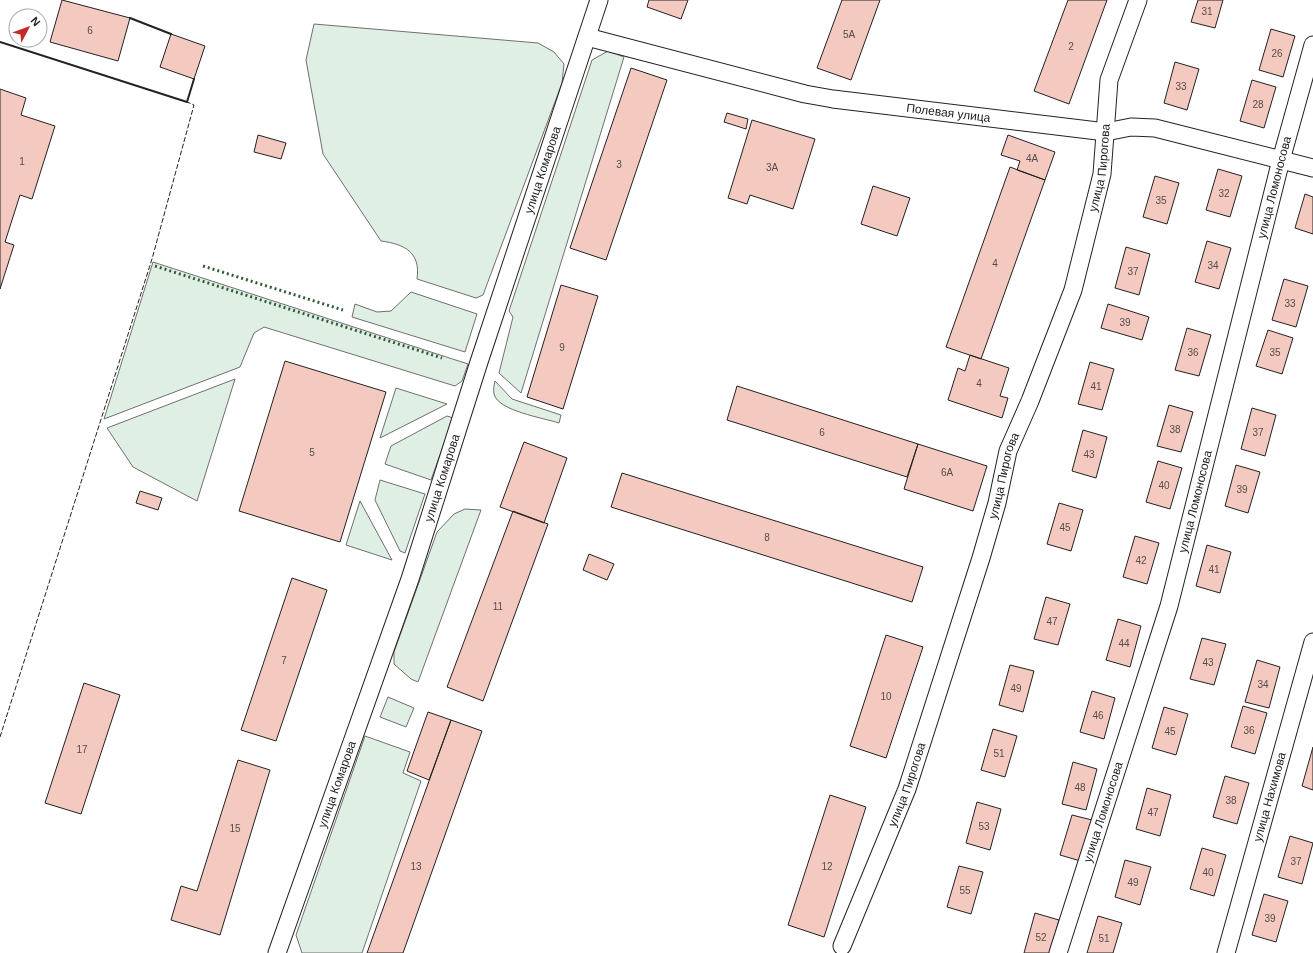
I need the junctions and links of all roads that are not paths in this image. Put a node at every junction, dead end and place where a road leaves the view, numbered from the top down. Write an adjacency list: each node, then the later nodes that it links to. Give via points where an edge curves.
1 (599, 0): 3 (street, улица Комарова)
2 (1138, 0): 5 (street, улица Пирогова, via 1109,80)
3 (587, 37): 5 (street, Полевая улица, via 812,96); 10 (street, улица Комарова, via 481,355 410,579)
4 (1313, 45): 6 (street, улица Ломоносова)
5 (1106, 132): 6 (street, Полевая улица, via 1131,127 1155,128); 9 (street, улица Пирогова, via 1102,174 1073,290 1008,451 997,503 981,558 907,789)
6 (1281, 160): 7 (street, Полевая улица); 11 (street, улица Ломоносова, via 1169,606)
7 (1313, 168)
8 (1313, 642): 12 (street, улица Нахимова)
9 (842, 946)
10 (277, 953)
11 (1058, 953)
12 (1226, 953)

